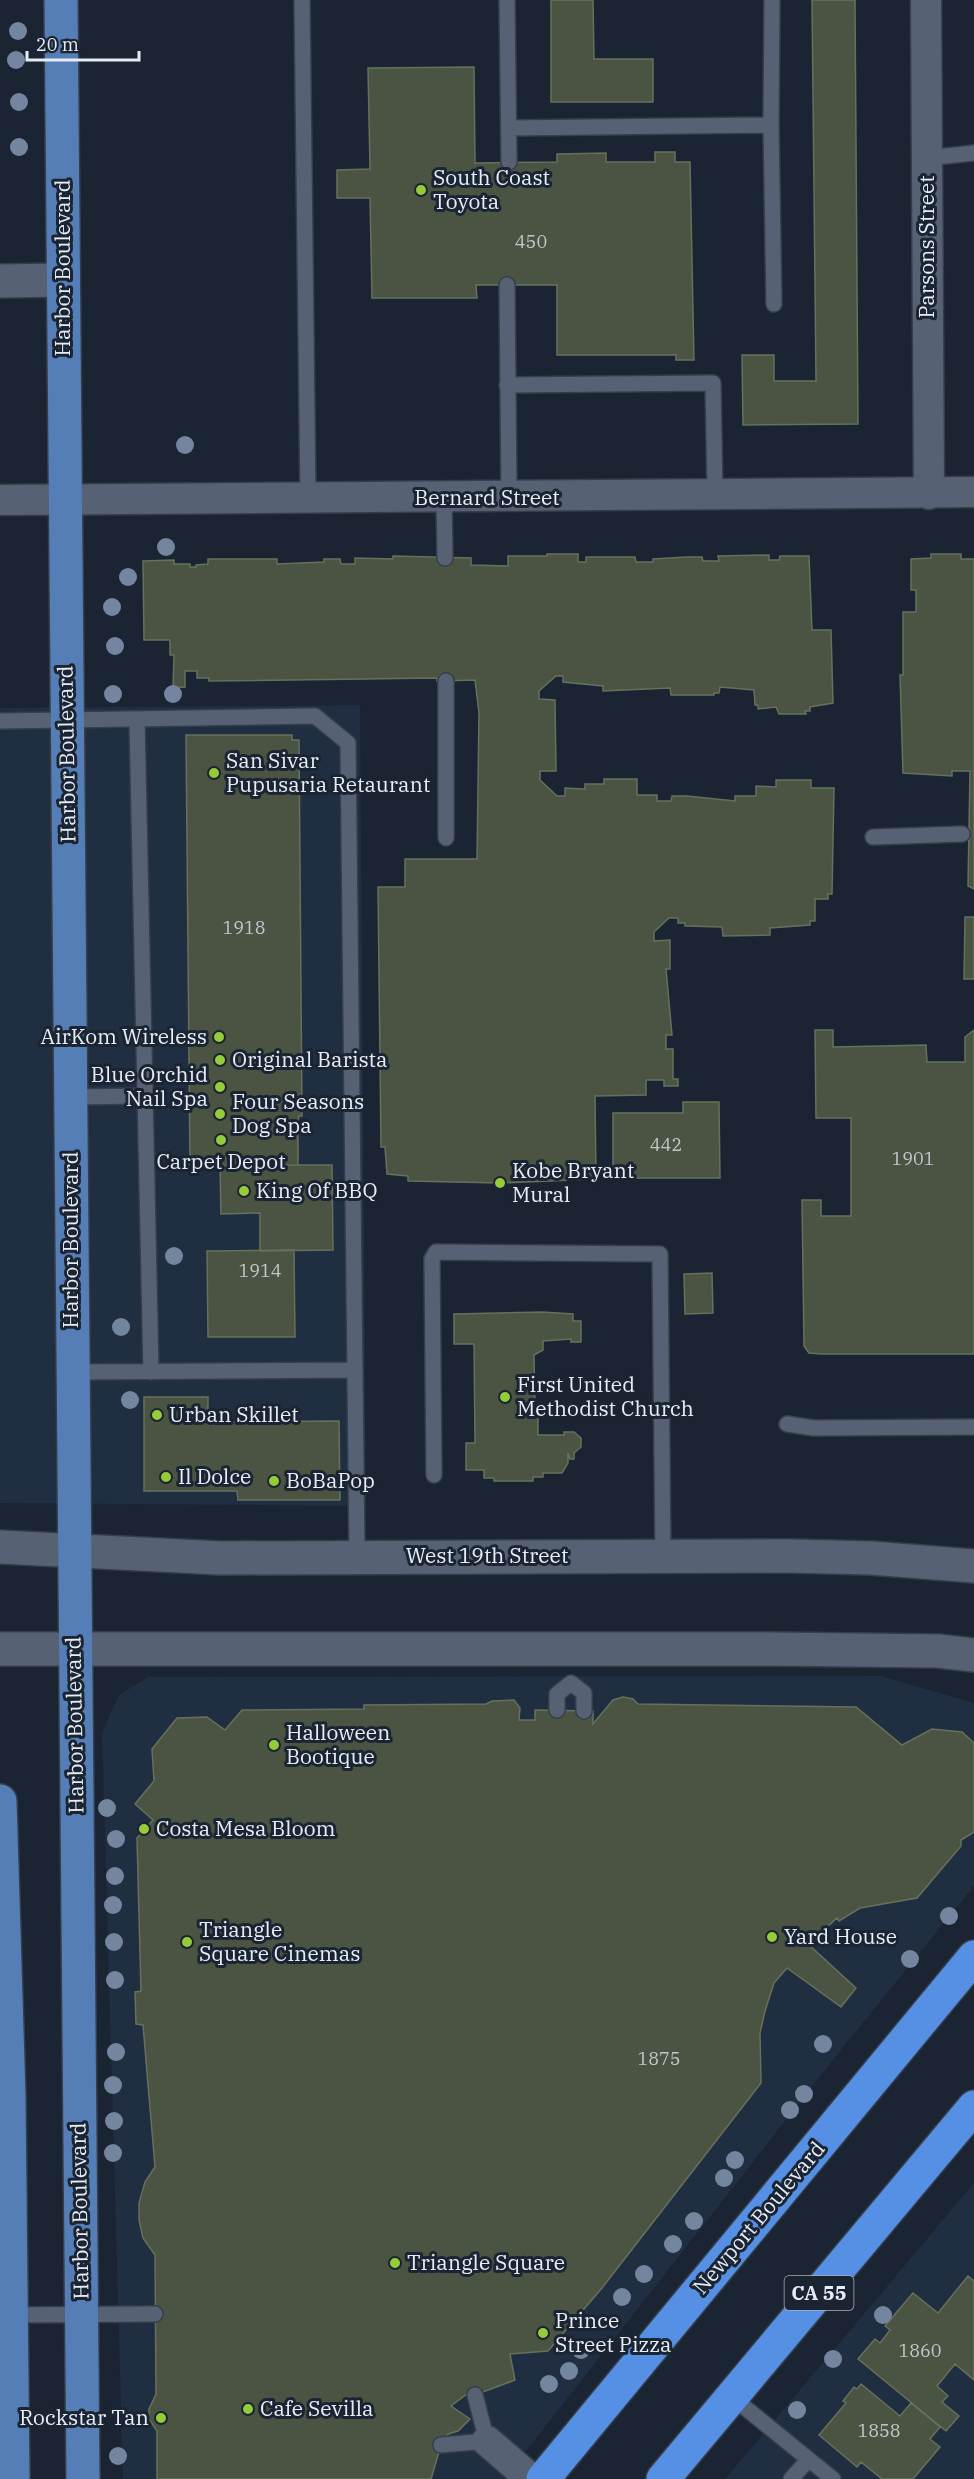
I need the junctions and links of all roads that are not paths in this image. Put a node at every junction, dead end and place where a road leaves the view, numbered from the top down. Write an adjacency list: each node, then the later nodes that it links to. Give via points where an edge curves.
1 (61, 0): 11 (main road, Harbor Boulevard)
2 (302, 0): 22 (lane)
3 (507, 0): 7 (lane)
4 (772, 0): 6 (lane)
5 (926, 0): 9 (street, Parsons Street)
6 (771, 125): 7 (lane); 14 (lane)
7 (509, 128): 10 (lane)
8 (974, 153): 9 (lane)
9 (927, 158): 17 (street, Parsons Street)
10 (509, 162)
11 (63, 280): 12 (main road); 21 (main road, Harbor Boulevard)
12 (0, 281)
13 (507, 285): 15 (lane)
14 (774, 304)
15 (507, 385): 18 (lane, via 713,383); 19 (lane)
16 (974, 492): 17 (street, Bernard Street)
17 (929, 494): 18 (street, Bernard Street)
18 (715, 496): 19 (street, Bernard Street)
19 (509, 497): 20 (street, Bernard Street)
20 (444, 498): 22 (street, Bernard Street); 24 (lane)
21 (65, 499): 22 (street, Bernard Street); 23 (street, Bernard Street); 26 (main road, Harbor Boulevard)
22 (308, 499)
23 (0, 500)
24 (445, 558)
25 (446, 681): 31 (lane)
26 (67, 720): 27 (lane); 28 (lane); 33 (main road, Harbor Boulevard)
27 (0, 721)
28 (137, 721): 32 (lane); 34 (lane, via 315,716 348,743)
29 (962, 834): 30 (lane)
30 (873, 837)
31 (446, 838)
32 (146, 1096): 33 (lane); 36 (lane)
33 (70, 1097): 35 (main road, Harbor Boulevard)
34 (355, 1370): 36 (lane); 42 (lane)
35 (72, 1372): 36 (lane); 41 (main road, Harbor Boulevard)
36 (151, 1372)
37 (787, 1424): 38 (lane, via 814,1428)
38 (974, 1427)
39 (434, 1475): 43 (lane, via 432,1259 436,1252 660,1254)
40 (0, 1547): 41 (main road, West 19th Street)
41 (74, 1550): 42 (main road, West 19th Street, via 220,1558); 46 (main road, Harbor Boulevard)
42 (357, 1556): 43 (main road, West 19th Street)
43 (663, 1556): 44 (main road, West 19th Street)
44 (964, 1559)
45 (0, 1649): 46 (main road)
46 (74, 1651): 48 (main road); 54 (main road, Harbor Boulevard)
47 (974, 1655): 48 (main road, via 938,1651)
48 (571, 1666): 49 (lane, via 557,1694); 50 (lane, via 584,1693)
49 (557, 1710)
50 (584, 1711)
51 (0, 1801): 56 (main road)
52 (974, 1957): 65 (highway, Newport Boulevard)
53 (973, 2111): 58 (highway, CA 55)
54 (81, 2314): 55 (lane); 56 (lane); 63 (main road, Harbor Boulevard)
55 (155, 2314)
56 (6, 2315): 62 (main road)
57 (475, 2395): 59 (lane)
58 (732, 2397): 61 (lane); 66 (highway, CA 55)
59 (487, 2440): 60 (lane); 64 (street)
60 (441, 2445)
61 (808, 2460): 67 (lane); 68 (lane)
62 (13, 2479)
63 (83, 2479)
64 (531, 2479)
65 (543, 2479)
66 (663, 2479)
67 (791, 2479)
68 (833, 2479)

